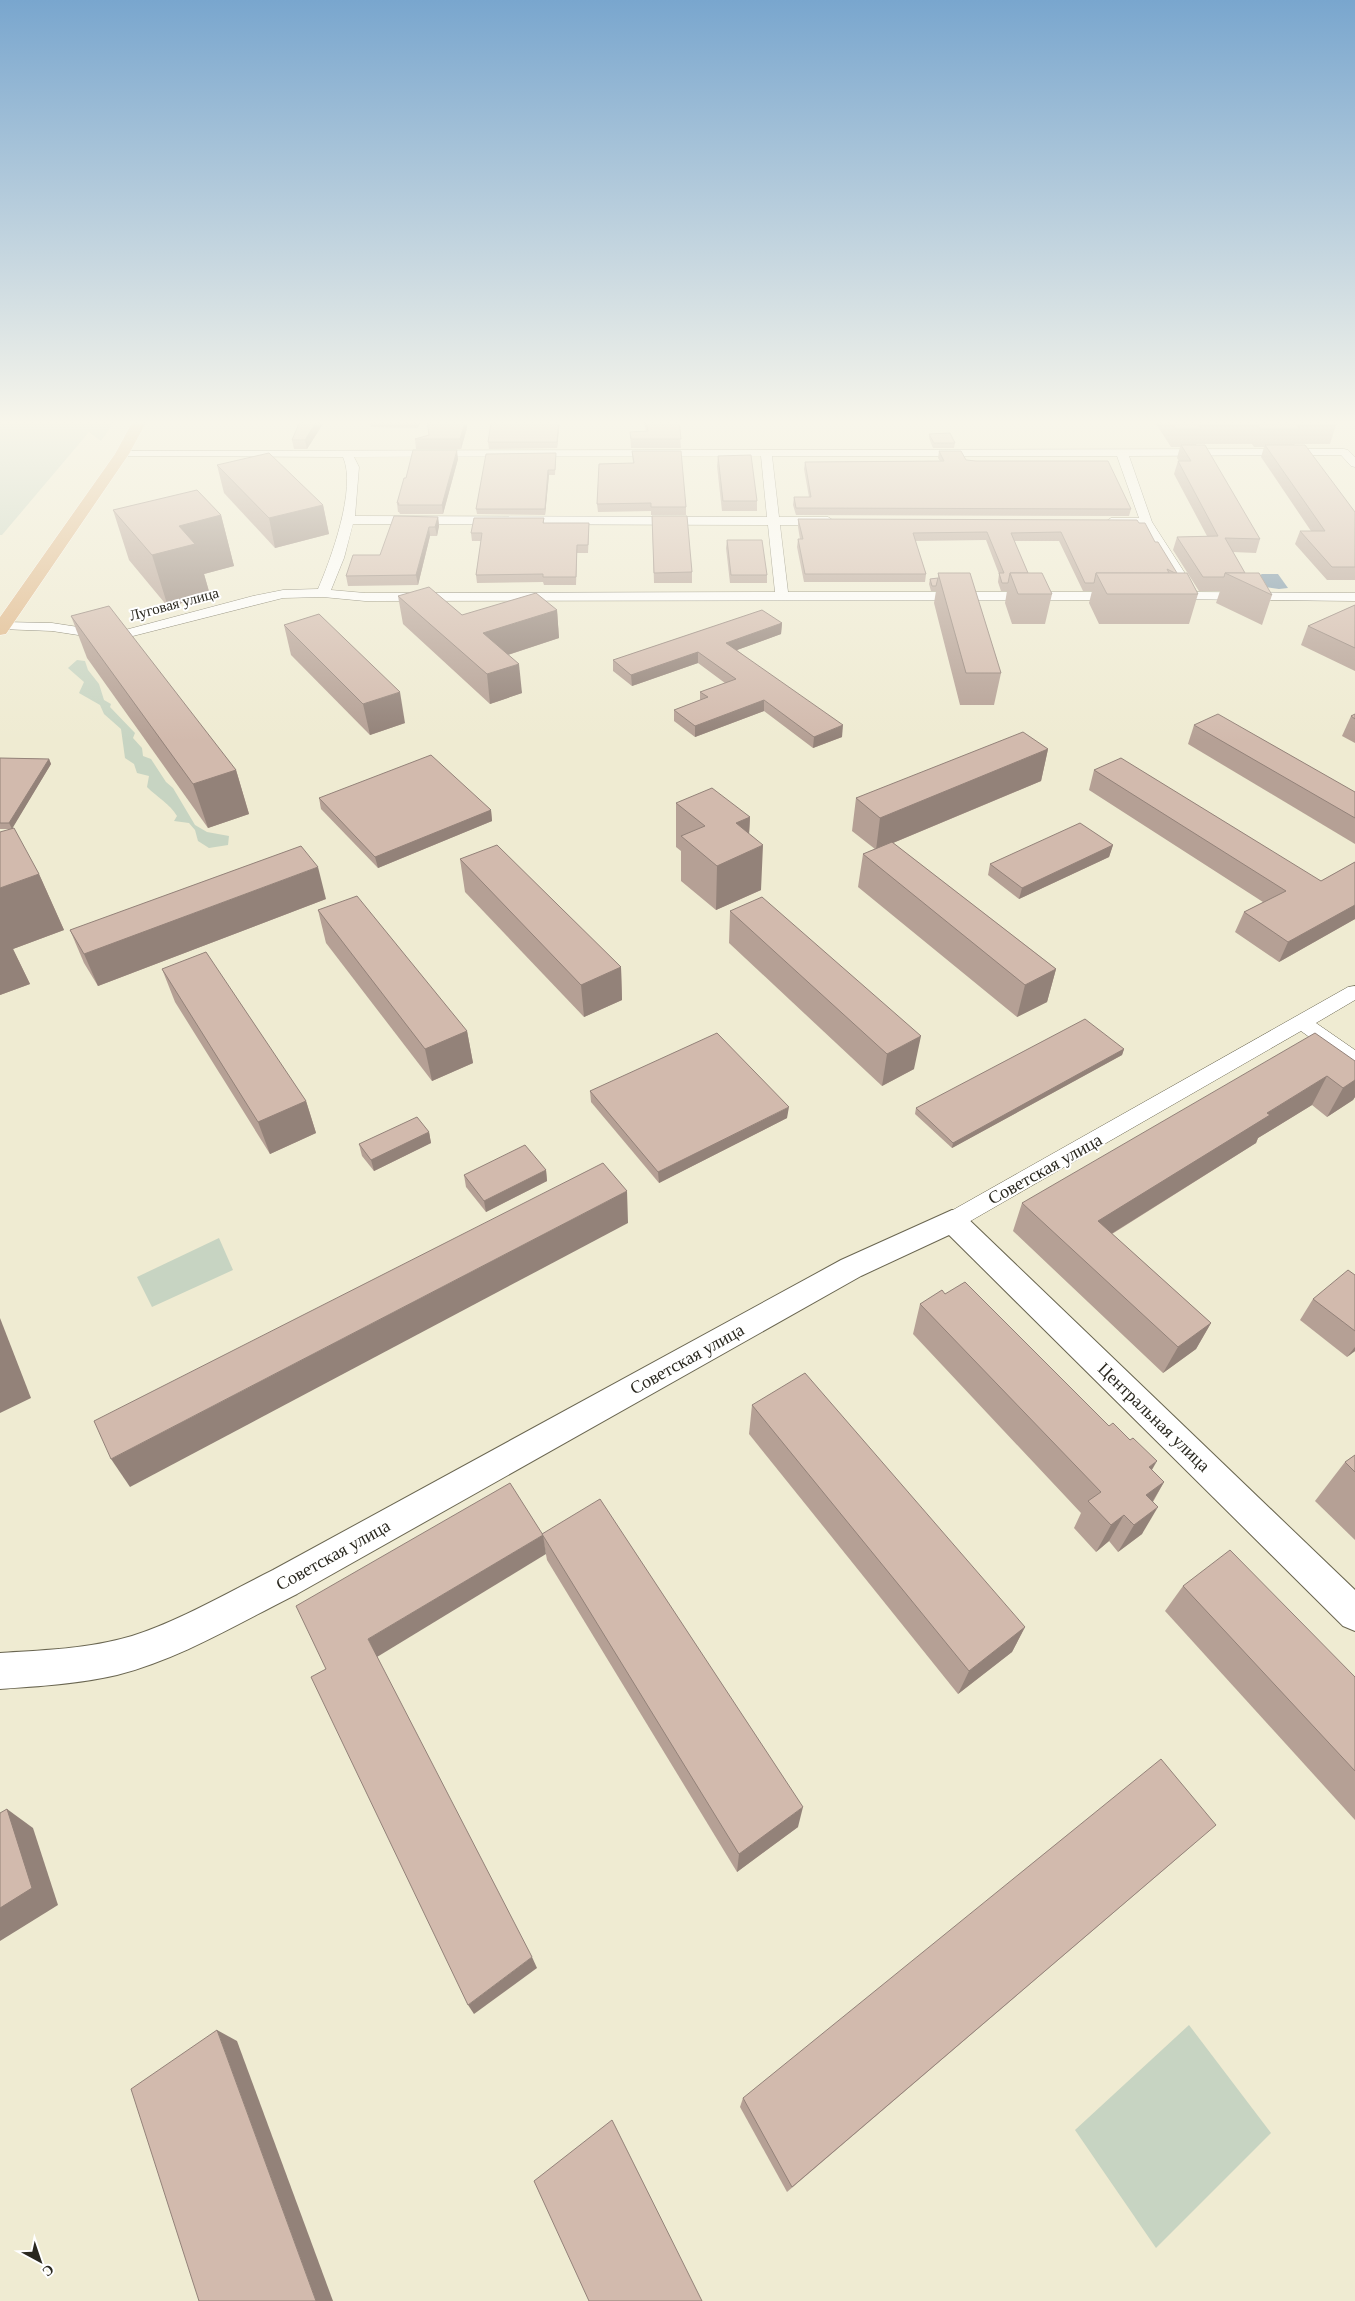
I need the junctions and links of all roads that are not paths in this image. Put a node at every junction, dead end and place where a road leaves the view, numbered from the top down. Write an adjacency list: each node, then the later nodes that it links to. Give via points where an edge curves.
1 (72, 526): 11 (main road)
2 (346, 526): 5 (street, via 338,558)
3 (773, 526): 9 (street)
4 (1149, 526): 8 (street)
5 (323, 593): 9 (street, Луговая улица, via 365,597); 11 (street, Луговая улица, via 283,594 253,600 125,634 98,634 52,627)
6 (1135, 596): 9 (street, Луговая улица)
7 (1154, 596): 8 (street)
8 (1193, 596): 10 (street)
9 (782, 597)
10 (1355, 597)
11 (2, 628)
12 (1355, 992): 13 (street, Советская улица)
13 (1303, 1023): 14 (street); 15 (street, Советская улица)
14 (1355, 1060)
15 (952, 1221): 16 (street, Центральная улица); 17 (street, Советская улица, via 850,1268 285,1582 200,1624 132,1653 104,1660)
16 (1355, 1614)
17 (0, 1672)

